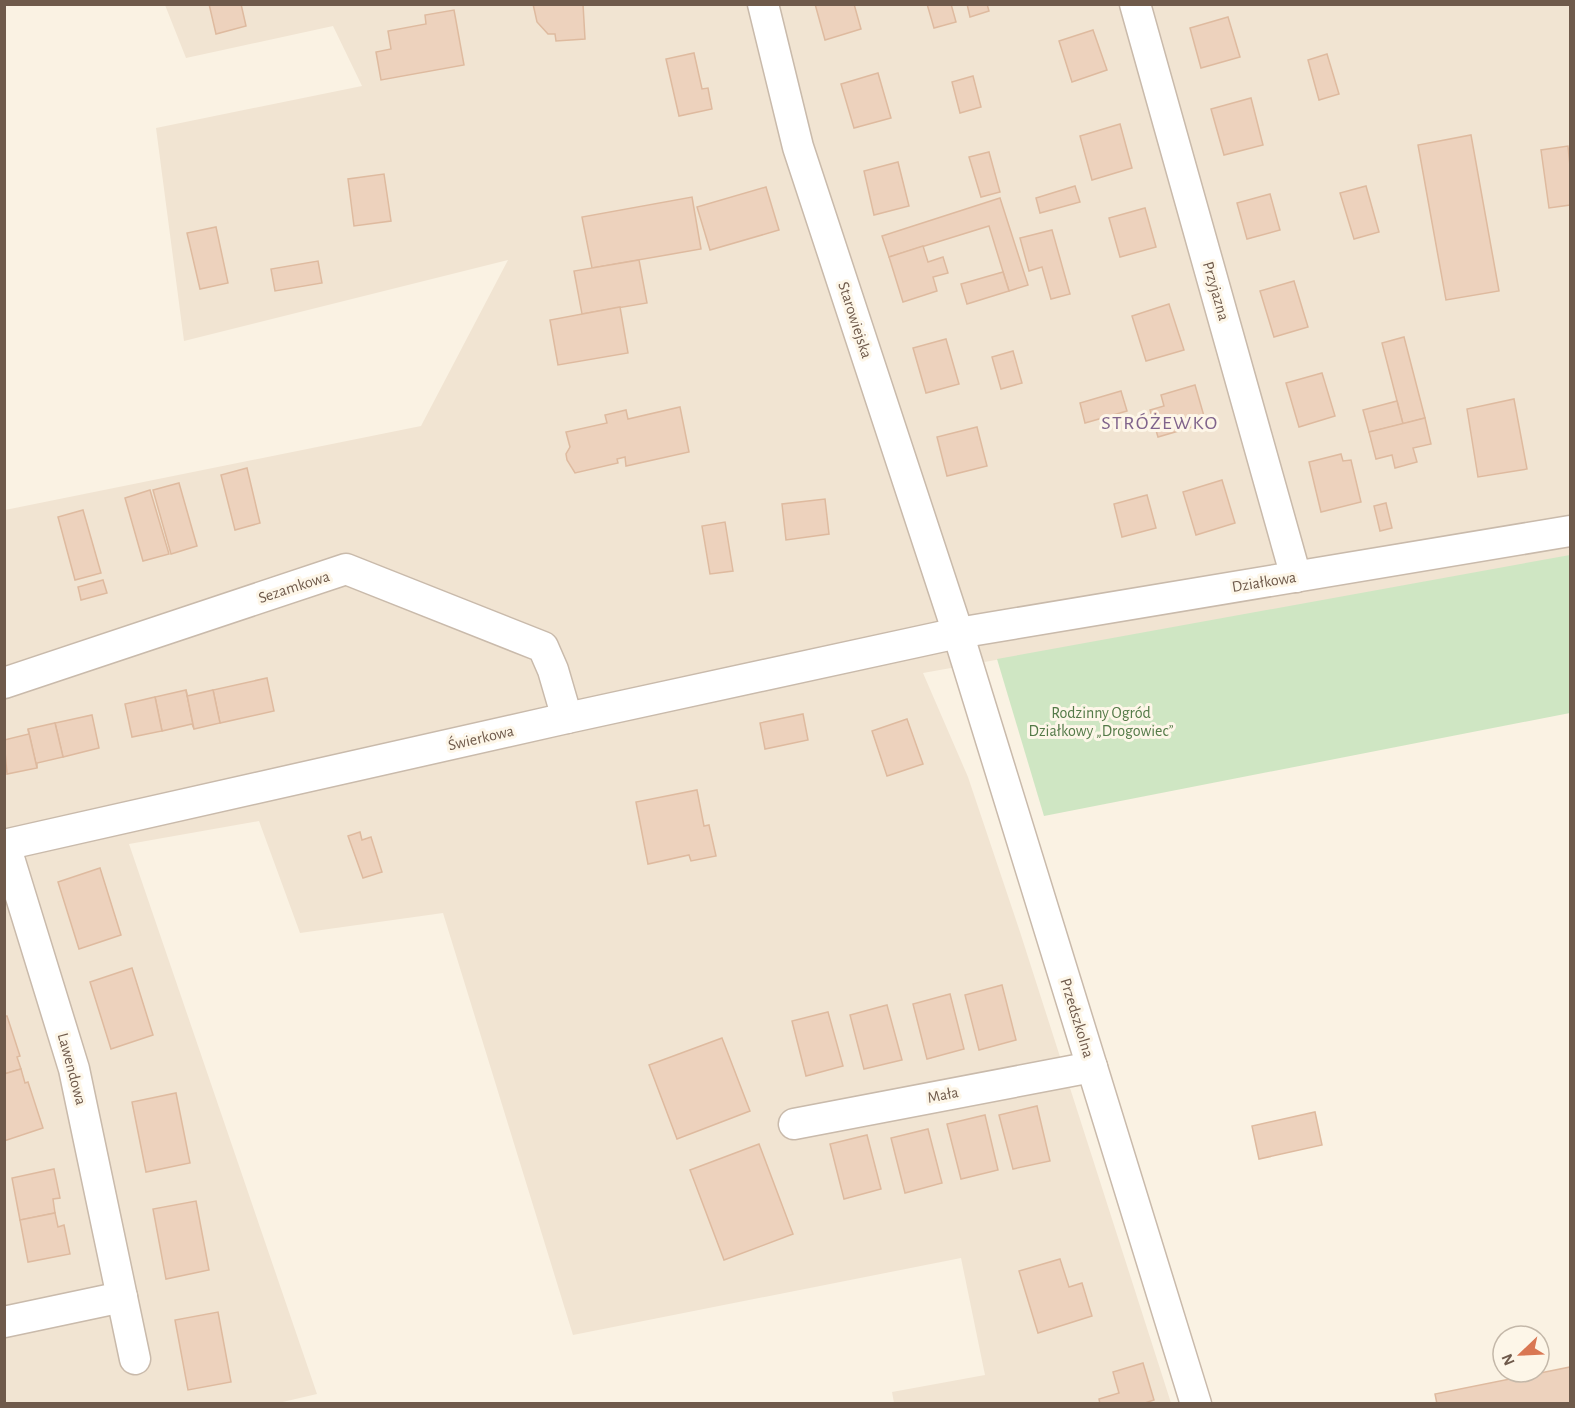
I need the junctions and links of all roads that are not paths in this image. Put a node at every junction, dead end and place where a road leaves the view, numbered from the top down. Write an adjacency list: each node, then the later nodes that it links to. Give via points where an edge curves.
1 (763, 4): 5 (street, Starowiejska, via 798,147)
2 (1136, 4): 4 (street, Przyjazna)
3 (1570, 531): 4 (street, Działkowa)
4 (1296, 577): 5 (street, Działkowa)
5 (958, 633): 7 (street, Świerkowa); 9 (street, Przedszkolna)
6 (4, 683): 7 (street, Sezamkowa, via 346,570 543,646)
7 (567, 718): 8 (street, Świerkowa)
8 (5, 845): 11 (street, Lawendowa, via 74,1070)
9 (1092, 1067): 10 (street, Mała); 14 (street, Przedszkolna)
10 (794, 1124)
11 (123, 1297): 12 (street); 13 (street, Lawendowa)
12 (4, 1322)
13 (135, 1359)
14 (1196, 1404)

